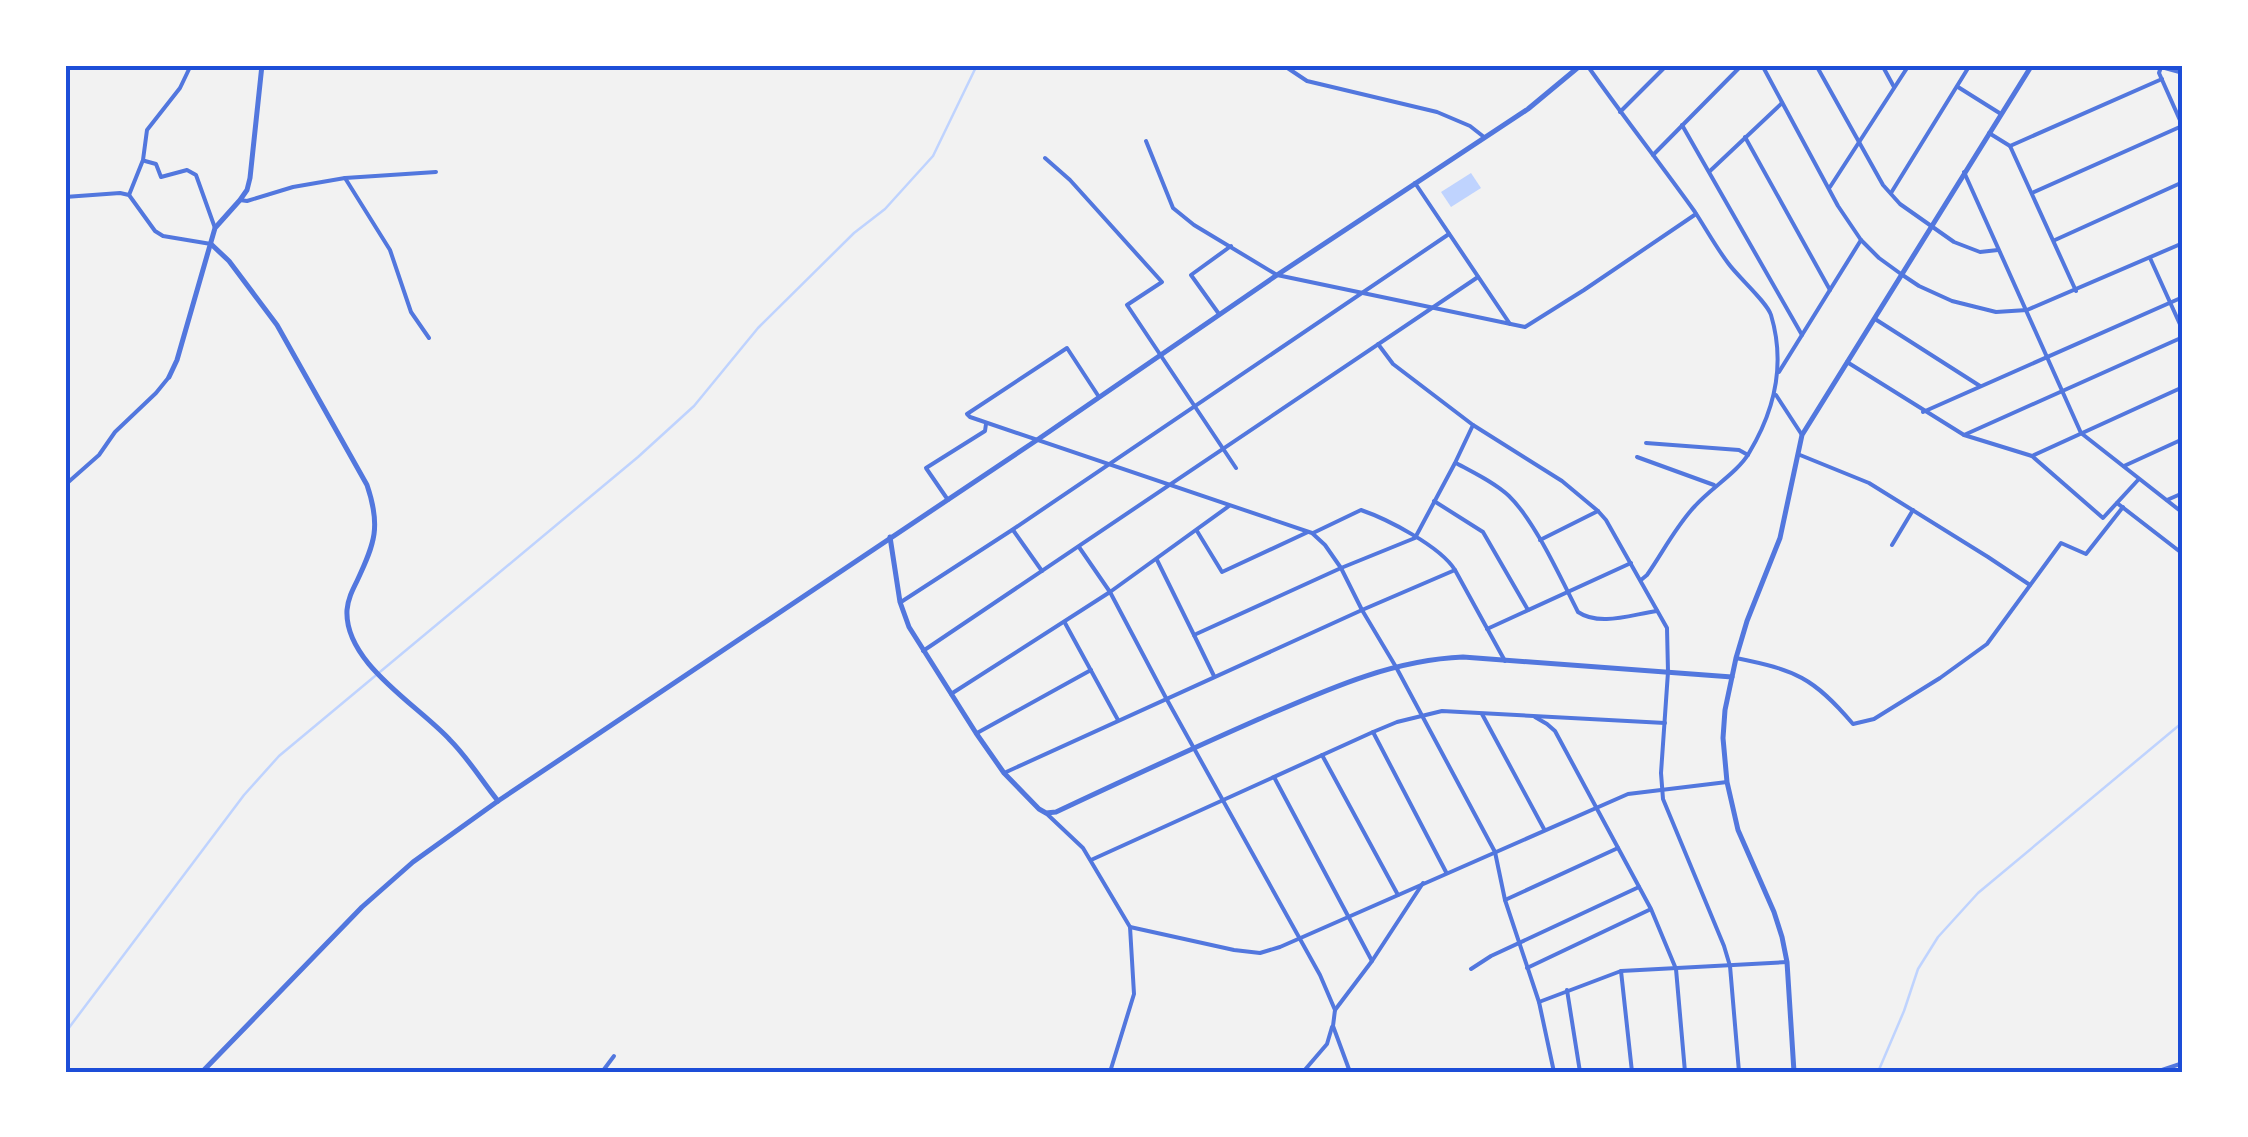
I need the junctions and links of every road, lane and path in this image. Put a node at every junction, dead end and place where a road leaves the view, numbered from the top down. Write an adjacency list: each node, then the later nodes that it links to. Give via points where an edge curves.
1 (191, 65): 31 (street, via 147,130)
2 (262, 65): 43 (street, via 250,178)
3 (1287, 65): 24 (street, via 1307,81 1438,112)
4 (1584, 65): 19 (street); 24 (street)
5 (1666, 65): 19 (street)
6 (1742, 65): 21 (street)
7 (1762, 65): 18 (street)
8 (1816, 65): 27 (street)
9 (1882, 65): 17 (street)
10 (1909, 65): 17 (street)
11 (1970, 65): 16 (street)
12 (2032, 65): 20 (street)
13 (2157, 66): 14 (street); 15 (street)
14 (2183, 73)
15 (2162, 80): 22 (street); 28 (street)
16 (1957, 86): 20 (street); 39 (street)
17 (1894, 87): 27 (street)
18 (1782, 103): 25 (street); 38 (street)
19 (1620, 112): 29 (street)
20 (2000, 114): 23 (street)
21 (1682, 126): 29 (street); 32 (street)
22 (2183, 127): 40 (street)
23 (1988, 133): 28 (street); 34 (street)
24 (1484, 137): 37 (street)
25 (1745, 137): 32 (street); 58 (street)
26 (1146, 141): 52 (street, via 1174,208)
27 (1858, 143): 38 (street); 39 (street)
28 (2010, 146): 40 (street)
29 (1652, 155): 44 (street)
30 (1046, 158): 72 (street, via 1162,282 1128,304)
31 (143, 160): 41 (street); 46 (street, via 156,164 161,177 187,170 196,175)
32 (1710, 171): 69 (street)
33 (436, 172): 35 (street)
34 (1964, 172): 45 (street); 53 (street)
35 (345, 178): 43 (street); 70 (street, via 390,250 411,312)
36 (2183, 182): 49 (street)
37 (1415, 184): 47 (street); 55 (street)
38 (1829, 188): 48 (street)
39 (1890, 193): 45 (street)
40 (2032, 194): 49 (street)
41 (129, 195): 42 (street); 51 (street, via 163,236)
42 (65, 197)
43 (240, 200): 46 (street)
44 (1696, 214): 67 (street, via 1524,327); 75 (street, via 1769,309)
45 (1930, 226): 53 (street, via 1968,248); 56 (street)
46 (216, 228): 51 (street)
47 (1449, 234): 57 (street); 60 (street)
48 (1861, 240): 56 (street); 58 (street)
49 (2054, 241): 59 (street)
50 (2183, 243): 54 (street)
51 (210, 244): 76 (street); 163 (street, via 277,325 367,484 376,525 349,596 352,639 365,660 453,743)
52 (1230, 246): 55 (street); 65 (street, via 1190,275)
53 (2000, 250): 64 (street)
54 (2150, 258): 59 (street); 62 (street)
55 (1277, 274): 60 (street); 65 (street)
56 (1901, 274): 64 (street, via 1967,306); 66 (street)
57 (1478, 276): 63 (street); 67 (street)
58 (1830, 290): 69 (street)
59 (2076, 291): 64 (street)
60 (1361, 293): 63 (street); 82 (street)
61 (2183, 297): 62 (street)
62 (2170, 302): 68 (street); 73 (street)
63 (1431, 308): 67 (street); 71 (street)
64 (2027, 310): 73 (street)
65 (1220, 314): 72 (street)
66 (1874, 319): 74 (street); 77 (street)
67 (1510, 324)
68 (2183, 334): 79 (street)
69 (1802, 335): 75 (street)
70 (429, 338)
71 (1378, 344): 85 (street, via 1393,364); 92 (street)
72 (1160, 355): 81 (street); 82 (street)
73 (2047, 358): 77 (street); 79 (street)
74 (1847, 362): 83 (street); 87 (street)
75 (1778, 374): 80 (street)
76 (169, 377): 103 (street)
77 (1980, 386): 83 (street)
78 (2183, 388): 86 (street)
79 (2062, 391): 86 (street); 88 (street)
80 (1776, 395): 87 (street); 94 (street)
81 (1099, 397): 84 (street, via 1066,348 967,414); 90 (street)
82 (1195, 406): 92 (street); 98 (street)
83 (1923, 412): 88 (street)
84 (986, 423): 90 (street); 106 (street, via 926,468)
85 (1472, 425): 97 (street); 112 (street, via 1562,481)
86 (2081, 432): 95 (street); 99 (street)
87 (1802, 434): 93 (street)
88 (1964, 435): 95 (street)
89 (2183, 439): 99 (street)
90 (1037, 440): 98 (street); 106 (street)
91 (1646, 442): 94 (street)
92 (1223, 448): 100 (street); 102 (street)
93 (1797, 454): 111 (street, via 1870,483); 140 (street, via 1780,538)
94 (1748, 455): 104 (street)
95 (2032, 456): 109 (street, via 2103,518)
96 (1637, 458): 104 (street)
97 (1455, 463): 108 (street); 119 (street, via 1512,498)
98 (1109, 464): 102 (street); 114 (street)
99 (2124, 466): 101 (street)
100 (1236, 468)
101 (2139, 478): 107 (street); 109 (street)
102 (1169, 484): 110 (street); 121 (street)
103 (65, 485)
104 (1714, 485): 128 (street)
105 (2183, 493): 107 (street)
106 (948, 500): 117 (street)
107 (2166, 500): 113 (street)
108 (1434, 501): 118 (street); 134 (street, via 1483,532)
109 (2120, 505): 122 (street); 129 (street, via 2086,554 2061,543)
110 (1228, 506): 115 (street); 116 (street)
111 (1913, 510): 120 (street); 129 (street)
112 (1598, 512): 119 (street); 124 (street)
113 (2183, 513)
114 (1012, 530): 127 (street); 132 (street)
115 (1197, 531): 116 (street, via 1222,572); 123 (street)
116 (1310, 532): 118 (street, via 1360,510); 125 (street)
117 (890, 537): 132 (street); 163 (street)
118 (1414, 538): 125 (street); 126 (street)
119 (1540, 540): 131 (street)
120 (1892, 544)
121 (1079, 547): 127 (street); 130 (street)
122 (2183, 554)
123 (1157, 560): 130 (street); 138 (street)
124 (1631, 563): 128 (street); 131 (street)
125 (1341, 568): 133 (street); 138 (street)
126 (1455, 570): 133 (street); 137 (street)
127 (1042, 572): 139 (street)
128 (1640, 580): 135 (street)
129 (2030, 586): 140 (street, via 1987,644 1874,719 1853,724 1816,685 1780,667)
130 (1110, 592): 136 (street); 148 (street)
131 (1568, 592): 134 (street); 135 (street, via 1587,618)
132 (900, 602): 139 (street)
133 (1362, 610): 142 (street); 145 (street)
134 (1528, 610): 137 (street)
135 (1658, 610): 144 (street, via 1666,628)
136 (1065, 623): 143 (street); 147 (street)
137 (1487, 628): 141 (street)
138 (1194, 636): 145 (street)
139 (922, 651): 147 (street)
140 (1736, 658): 146 (street)
141 (1505, 661): 142 (street, via 1439,658); 144 (street)
142 (1396, 667): 150 (street); 156 (street, via 1337,685)
143 (1090, 670): 152 (street); 155 (street)
144 (1668, 672): 146 (street); 153 (street)
145 (1214, 676): 148 (street)
146 (1732, 677): 160 (street, via 1724,710)
147 (950, 694): 155 (street)
148 (1166, 698): 152 (street); 156 (street)
149 (1481, 712): 150 (street); 151 (street); 166 (street)
150 (1422, 716): 154 (street); 168 (street)
151 (1532, 716): 153 (street); 164 (street, via 1555,731)
152 (1118, 720): 158 (street)
153 (1665, 724): 161 (street)
154 (1372, 732): 157 (street); 170 (street)
155 (976, 733): 158 (street)
156 (1194, 748): 162 (street); 165 (street)
157 (1322, 755): 159 (street); 173 (street)
158 (1004, 772): 165 (street)
159 (1274, 777): 162 (street); 176 (street)
160 (1727, 782): 161 (street); 181 (street)
161 (1662, 789): 164 (street); 182 (street)
162 (1224, 800): 169 (street); 178 (street)
163 (498, 801): 193 (street, via 362,907)
164 (1596, 807): 166 (street); 167 (street)
165 (1046, 813): 169 (street)
166 (1544, 829): 168 (street)
167 (1618, 848): 172 (street); 174 (street)
168 (1495, 852): 170 (street); 174 (street)
169 (1092, 860): 177 (street)
170 (1446, 872): 171 (street)
171 (1422, 883): 173 (street); 180 (street)
172 (1639, 887): 175 (street); 179 (street)
173 (1398, 895): 176 (street)
174 (1505, 900): 179 (street)
175 (1651, 909): 183 (street); 185 (street)
176 (1349, 917): 178 (street); 180 (street)
177 (1130, 926): 178 (street, via 1260,953); 195 (street, via 1134,994)
178 (1300, 938): 189 (street)
179 (1518, 945): 183 (street); 184 (street)
180 (1372, 961): 189 (street)
181 (1786, 962): 182 (street); 203 (street)
182 (1730, 966): 185 (street); 202 (street)
183 (1527, 968): 188 (street)
184 (1470, 969)
185 (1676, 969): 186 (street); 201 (street)
186 (1621, 971): 187 (street); 200 (street)
187 (1567, 990): 188 (street); 199 (street)
188 (1539, 1002): 198 (street)
189 (1336, 1010): 190 (street)
190 (1332, 1026): 196 (street, via 1327,1044); 197 (street)
191 (614, 1056): 194 (street)
192 (2183, 1063): 204 (street)
193 (202, 1072)
194 (602, 1072)
195 (1110, 1072)
196 (1303, 1072)
197 (1350, 1072)
198 (1554, 1072)
199 (1580, 1072)
200 (1632, 1072)
201 (1684, 1072)
202 (1738, 1072)
203 (1794, 1072)
204 (2156, 1072)

